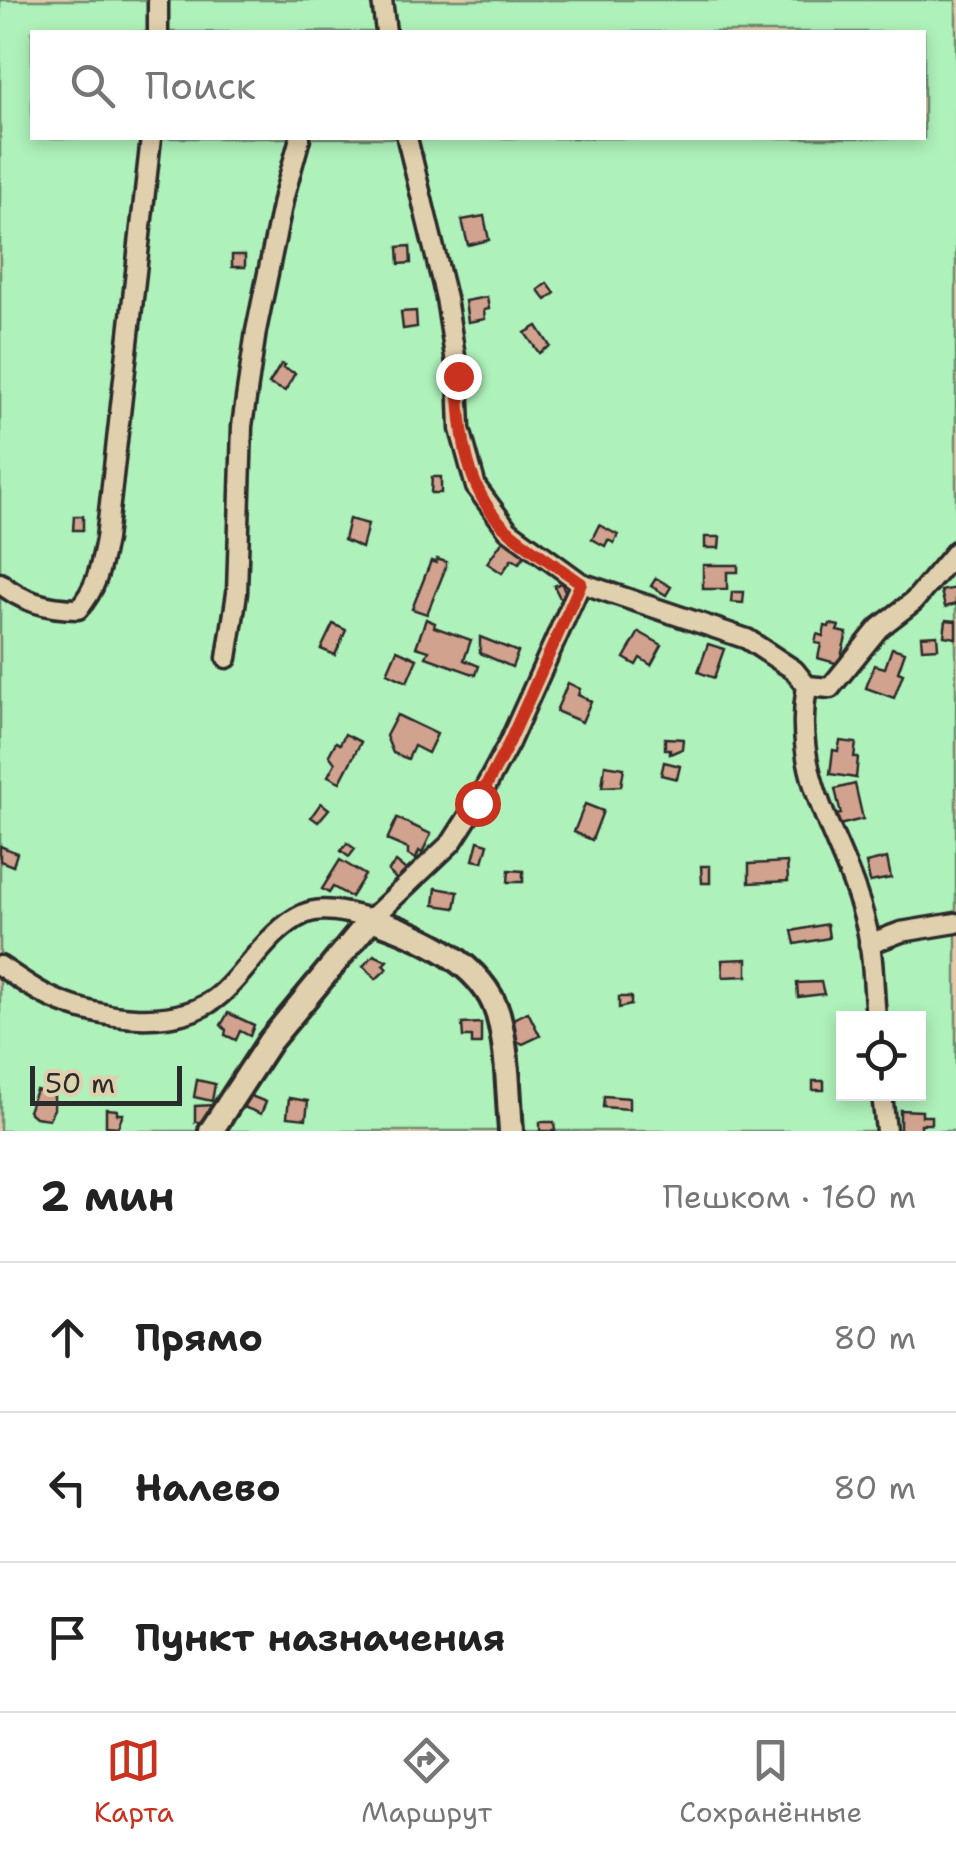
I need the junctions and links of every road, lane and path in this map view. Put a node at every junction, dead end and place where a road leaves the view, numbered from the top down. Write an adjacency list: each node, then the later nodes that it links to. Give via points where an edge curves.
1 (158, 0): 3 (street)
2 (382, 0): 4 (street)
3 (158, 30)
4 (386, 30)
5 (151, 140): 10 (street, via 99,574 78,609 30,601)
6 (300, 140): 11 (street, via 267,276 242,426)
7 (407, 140): 9 (street, via 446,298 460,429 476,487 508,530)
8 (956, 550): 12 (street, via 830,688)
9 (581, 583): 12 (street, via 747,640 794,670); 13 (street, via 477,803 452,842)
10 (0, 584)
11 (228, 658)
12 (806, 686): 15 (street, via 805,759)
13 (372, 919): 16 (street, via 338,910 305,913 218,997 185,1015 96,1014 51,998); 19 (street, via 270,1041); 20 (street, via 464,963 488,992 500,1025)
14 (956, 923): 15 (street)
15 (870, 944): 17 (street)
16 (0, 966)
17 (875, 1011)
18 (883, 1101): 21 (street)
19 (211, 1131)
20 (512, 1131)
21 (886, 1131)

